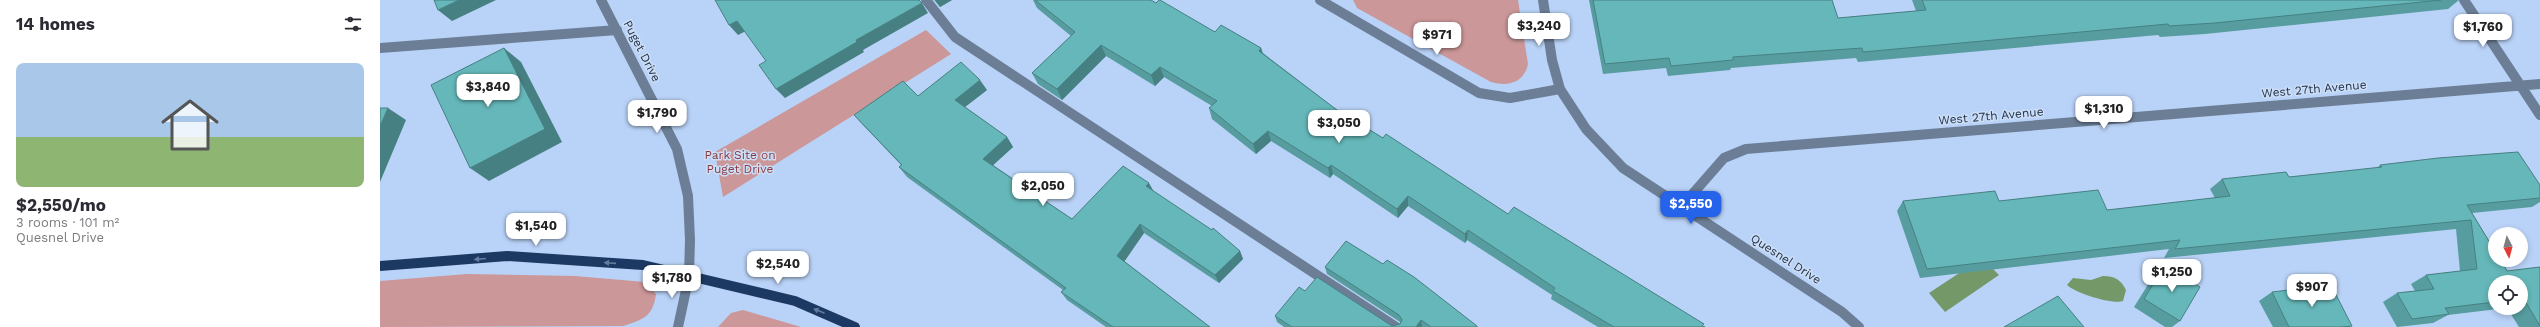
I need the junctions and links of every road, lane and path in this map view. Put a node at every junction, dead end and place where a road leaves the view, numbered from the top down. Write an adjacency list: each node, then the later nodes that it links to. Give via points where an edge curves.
1 (601, 0): 6 (street, Puget Drive)
2 (926, 0): 17 (street, via 955,37)
3 (1320, 0): 10 (street, via 1490,97 1512,99)
4 (1543, 0): 10 (street, Quesnel Drive, via 1552,60)
5 (2464, 0): 9 (street)
6 (617, 30): 7 (street); 14 (street, Puget Drive, via 676,149 688,196)
7 (380, 48)
8 (2540, 84): 9 (street, West 27th Avenue)
9 (2520, 85): 11 (street); 12 (street, West 27th Avenue, via 1746,149 1724,158)
10 (1560, 88): 12 (street, Quesnel Drive, via 1586,129 1623,168)
11 (2540, 115)
12 (1682, 206): 18 (street, Quesnel Drive, via 1842,312)
13 (380, 266): 14 (main road, one-way to 13, via 643,265 507,256)
14 (689, 276): 15 (street, Puget Drive); 16 (main road, one-way to 14, via 796,301)
15 (678, 327)
16 (855, 327)
17 (1396, 327)
18 (1859, 327)

